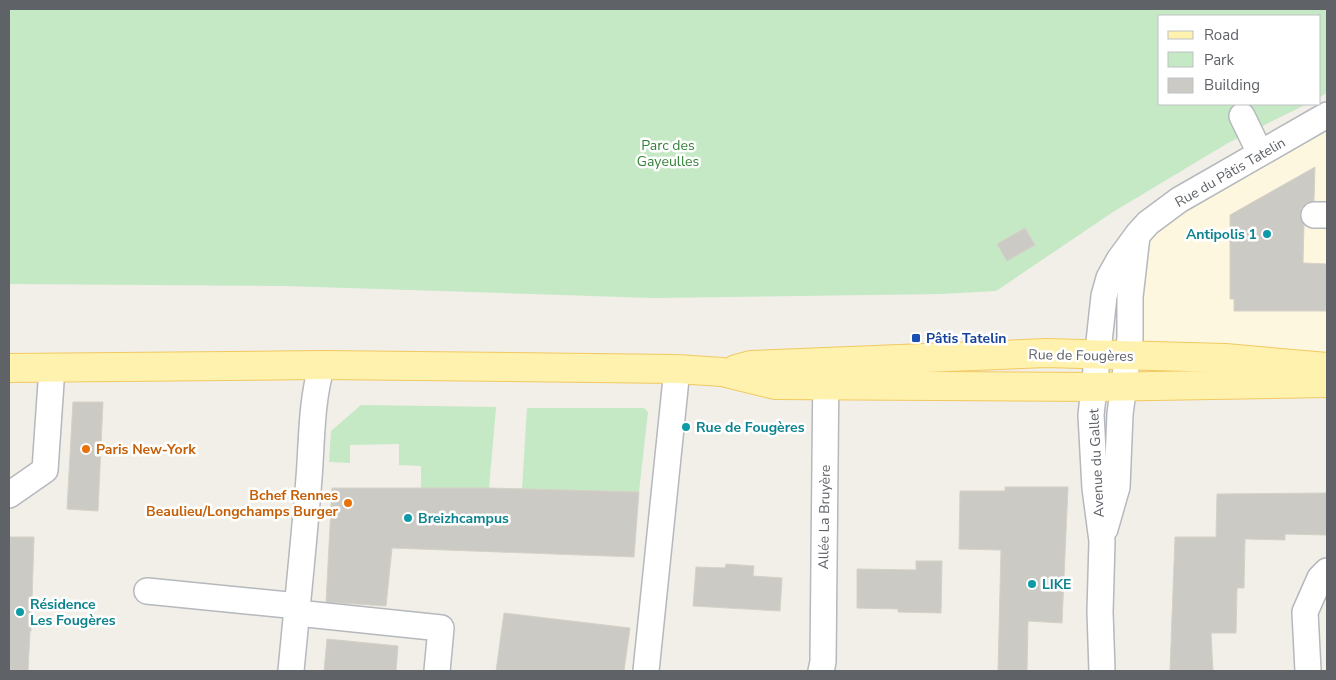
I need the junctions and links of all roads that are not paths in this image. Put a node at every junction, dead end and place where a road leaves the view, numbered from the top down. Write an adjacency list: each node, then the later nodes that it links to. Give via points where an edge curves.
1 (1327, 115): 3 (street, Rue du Pâtis Tatelin)
2 (1242, 116): 3 (street)
3 (1260, 153): 4 (street, Rue du Pâtis Tatelin, via 1179,200)
4 (1138, 234): 5 (street, Rue du Pâtis Tatelin, via 1109,278); 6 (street)
5 (1098, 355): 6 (main road, Rue de Fougères); 12 (main road, Rue de Fougères, via 942,356); 15 (street, Avenue du Gallet)
6 (1127, 355): 8 (main road, Rue de Fougères, via 1224,358); 14 (street)
7 (322, 365): 10 (main road, Rue de Fougères); 11 (main road, Rue de Fougères); 20 (street, via 314,401)
8 (1327, 367)
9 (9, 368): 10 (main road, Rue de Fougères)
10 (52, 368): 16 (street, via 45,470)
11 (677, 369): 12 (main road, Rue de Fougères, via 722,372 751,365); 23 (street)
12 (826, 374): 15 (main road, Rue de Fougères); 24 (street, Allée La Bruyère)
13 (1327, 383): 14 (main road, Rue de Fougères)
14 (1124, 386): 15 (main road, Rue de Fougères); 17 (street, Avenue du Gallet, via 1117,487)
15 (1094, 387): 17 (street, Avenue du Gallet, via 1091,415)
16 (9, 495)
17 (1102, 541): 25 (street, Avenue du Gallet)
18 (1327, 571): 26 (street, via 1320,578 1305,612)
19 (146, 591): 20 (street)
20 (297, 610): 21 (street); 22 (street, via 441,628)
21 (291, 671)
22 (437, 671)
23 (646, 671)
24 (821, 671)
25 (1102, 671)
26 (1308, 671)

